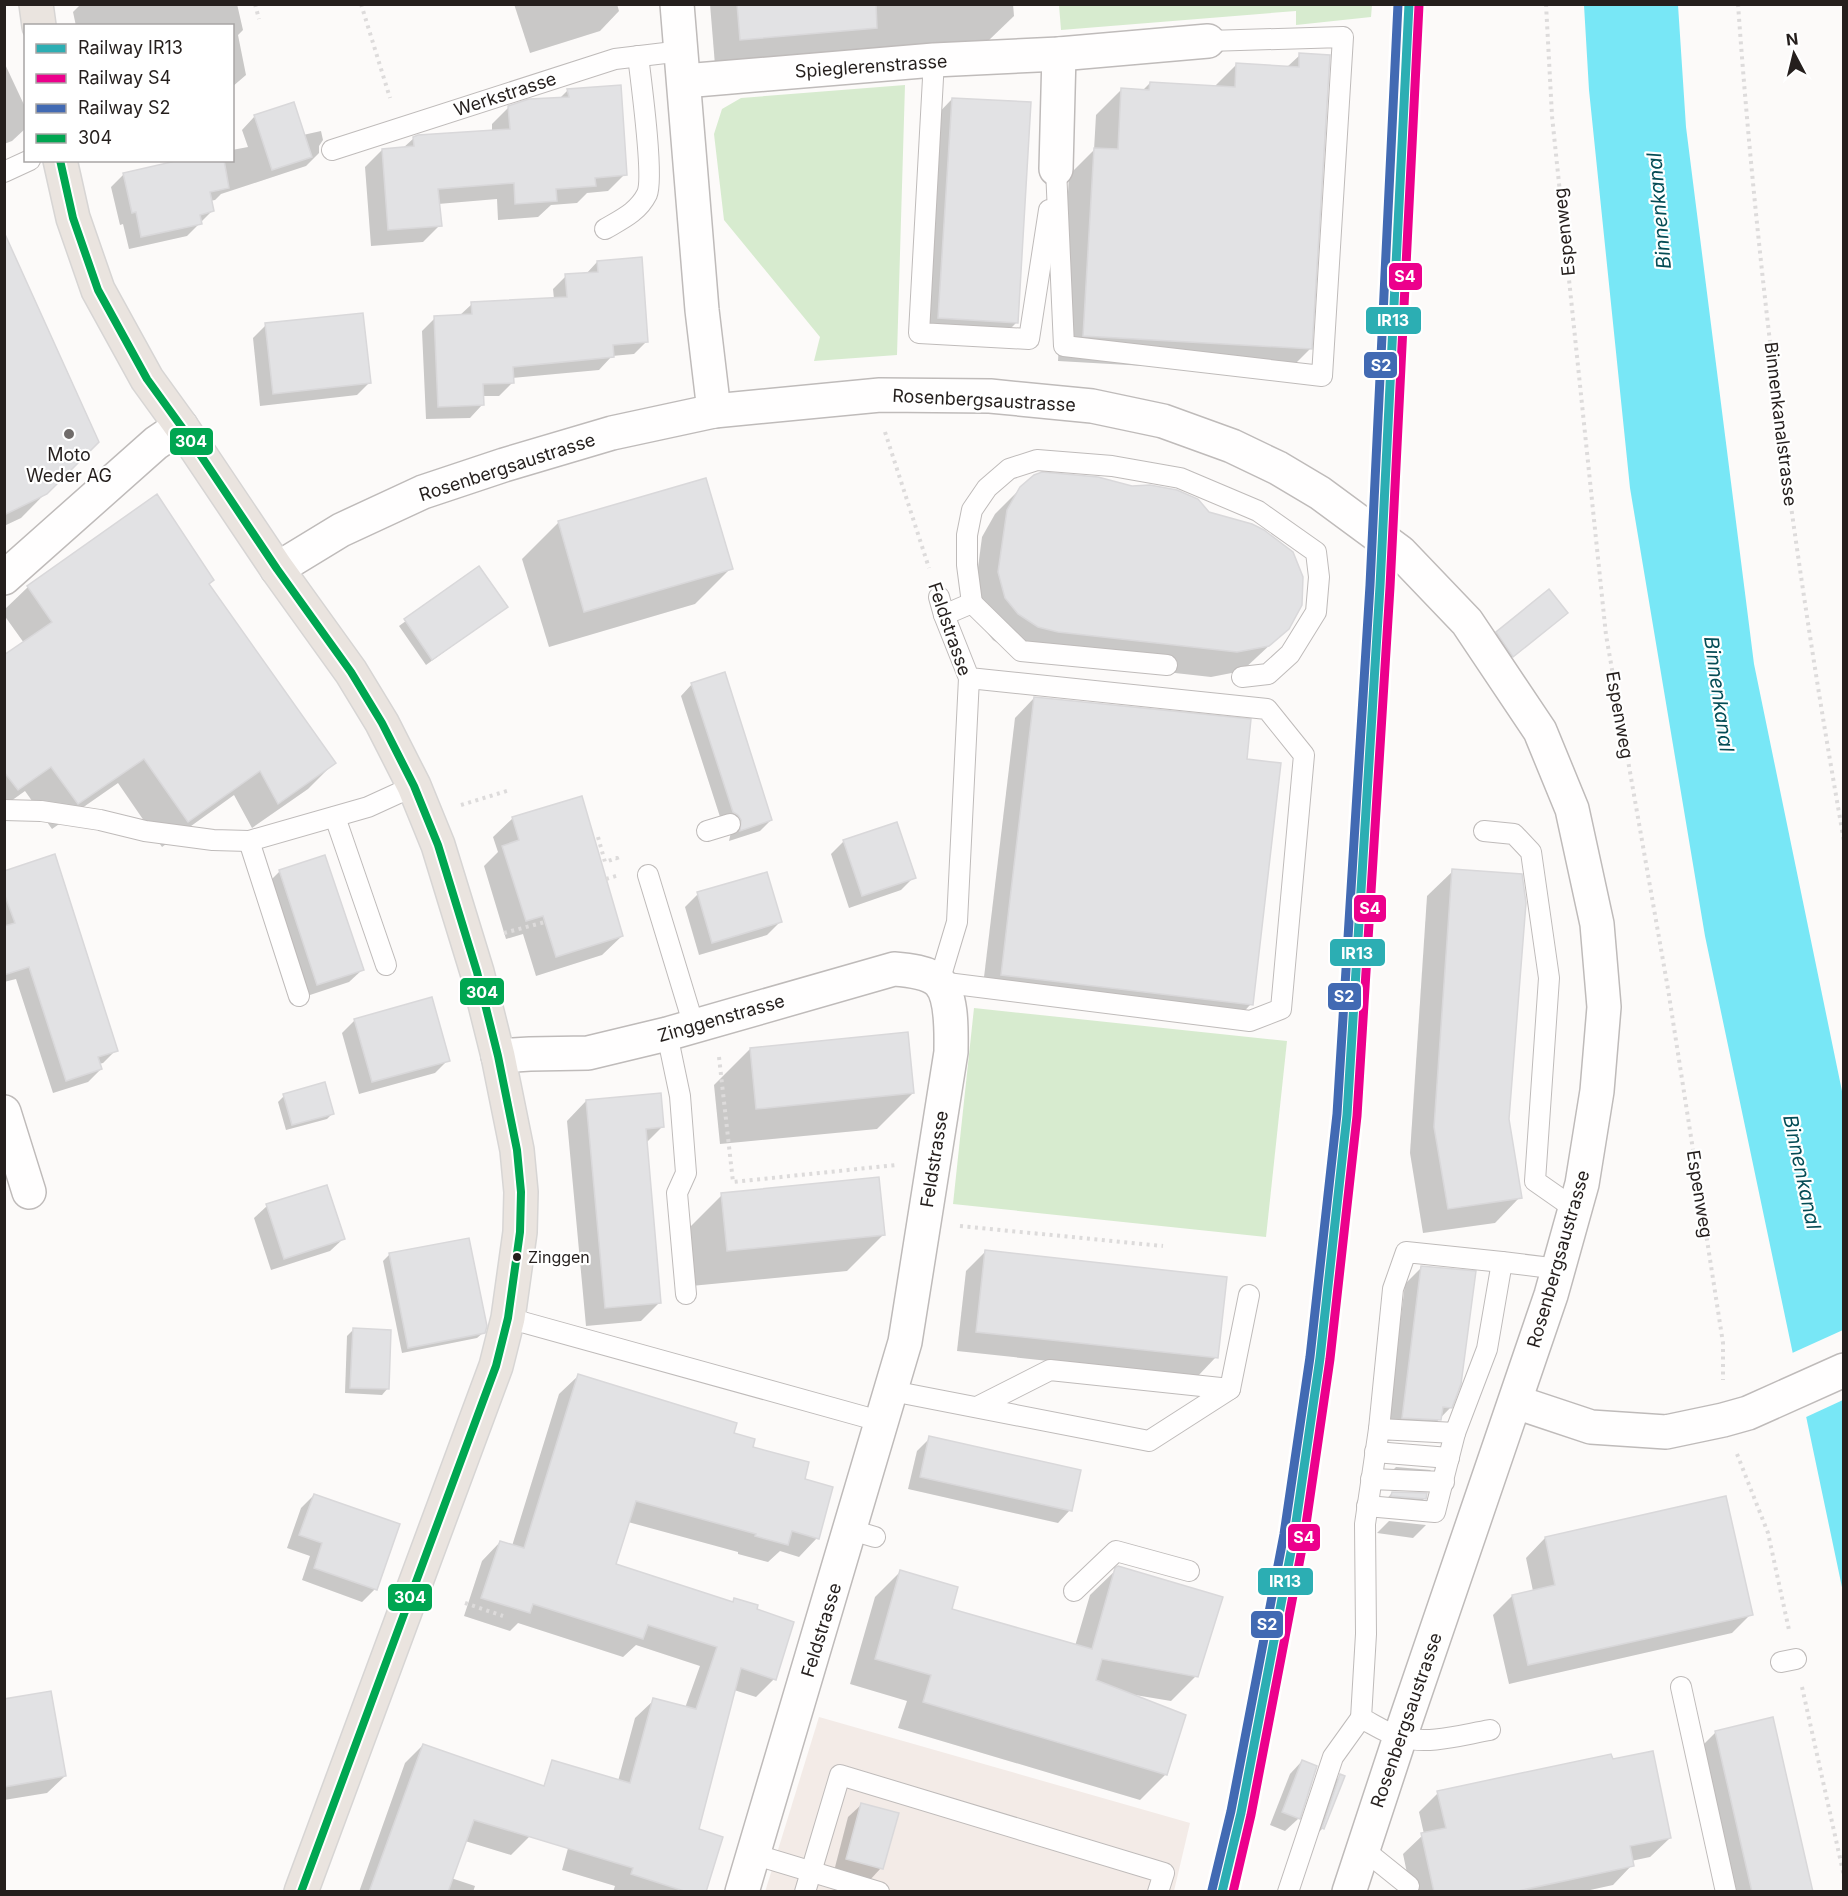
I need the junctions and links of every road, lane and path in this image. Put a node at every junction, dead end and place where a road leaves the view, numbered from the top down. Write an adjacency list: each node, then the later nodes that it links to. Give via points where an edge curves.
1 (36, 4): 8 (main road)
2 (255, 4): 7 (path)
3 (361, 4): 14 (path)
4 (677, 4): 13 (street)
5 (1546, 4): 67 (path, Espenweg, via 1552,116 1606,635 1668,989)
6 (1738, 4): 41 (path, Binnenkanalstrasse, via 1747,128 1781,435)
7 (259, 19)
8 (39, 24)
9 (1208, 41): 10 (street, Spieglerenstrasse); 18 (lane, via 1343,38 1322,376 1064,346)
10 (1059, 54): 12 (street, Spieglerenstrasse); 18 (street)
11 (639, 56): 13 (lane, Werkstrasse); 15 (lane, Werkstrasse, via 615,59); 20 (lane, via 648,192 635,211)
12 (934, 60): 13 (street, Spieglerenstrasse); 18 (lane, via 919,333 1029,339)
13 (683, 66): 21 (street)
14 (390, 99)
15 (332, 150)
16 (26, 162): 19 (lane)
17 (60, 162): 23 (main road, via 73,218 98,290 147,379)
18 (1056, 169)
19 (4, 172)
20 (605, 229)
21 (714, 411): 24 (street, Rosenbergsaustrasse, via 612,433 423,492 341,530); 54 (street, Rosenbergsaustrasse, via 880,395 990,396 1092,405 1163,421 1232,446 1320,493 1400,552 1474,632 1540,731 1572,809 1597,924 1604,1007 1597,1090)
22 (881, 421): 27 (path, Feldstrasse)
23 (181, 426): 24 (main road); 25 (street)
24 (277, 569): 31 (main road, via 351,672)
25 (6, 572)
26 (972, 603): 27 (lane); 28 (lane, via 1021,651); 29 (lane, via 967,565 972,510 987,488 1008,469 1037,460 1112,466 1180,478 1258,511 1316,552 1316,612 1290,654 1268,674)
27 (941, 606): 30 (lane, Feldstrasse)
28 (1167, 665)
29 (1242, 677)
30 (969, 678): 47 (lane, Feldstrasse, via 957,922); 47 (lane, via 1267,709 1304,755 1281,1009 1250,1021)
31 (414, 786): 35 (lane); 50 (main road, via 438,845)
32 (510, 790): 33 (path)
33 (454, 807)
34 (4, 810): 40 (lane, via 90,818 145,831 213,840)
35 (335, 817): 40 (lane); 46 (lane)
36 (730, 824): 37 (lane)
37 (707, 831)
38 (1484, 831): 54 (lane, via 1514,834 1531,852 1549,978 1535,1181)
39 (598, 837): 43 (path, via 605,861 617,858 622,874)
40 (249, 841): 48 (lane)
41 (1844, 842)
42 (648, 875): 49 (lane)
43 (606, 879)
44 (545, 922): 45 (path)
45 (498, 935)
46 (386, 965)
47 (939, 982): 49 (street, Zinggenstrasse, via 916,971 894,969); 52 (street, Feldstrasse, via 951,1018 951,1052)
48 (299, 996)
49 (692, 1027): 50 (street, Zinggenstrasse, via 588,1053); 52 (path, via 733,1182); 59 (lane, via 680,1096 686,1173 676,1193)
50 (498, 1056): 61 (main road, via 517,1150 520,1192 520,1232)
51 (4, 1112): 53 (street)
52 (933, 1161): 55 (street, Feldstrasse)
53 (29, 1192)
54 (1575, 1209): 58 (street, Rosenbergsaustrasse)
55 (924, 1223): 56 (path); 64 (street, Feldstrasse, via 905,1342)
56 (1163, 1246)
57 (1502, 1262): 58 (lane); 69 (lane, via 1406,1252 1393,1289); 70 (lane, via 1488,1349)
58 (1559, 1269): 65 (street, Rosenbergsaustrasse)
59 (686, 1294)
60 (1249, 1295): 63 (lane)
61 (508, 1318): 68 (lane); 88 (main road, via 492,1377)
62 (1844, 1370): 67 (street)
63 (1230, 1389): 66 (lane, via 1050,1370); 66 (lane, via 1149,1441)
64 (892, 1391): 66 (lane); 68 (street, Feldstrasse)
65 (1516, 1402): 67 (street, via 1591,1426 1666,1432); 83 (street, Rosenbergsaustrasse)
66 (977, 1407)
67 (1735, 1417)
68 (883, 1422): 85 (street, Feldstrasse, via 863,1534)
69 (1379, 1429): 70 (lane); 71 (lane)
70 (1455, 1433): 72 (lane)
71 (1375, 1452): 72 (lane); 73 (lane)
72 (1449, 1458): 74 (lane)
73 (1371, 1479): 74 (lane); 75 (lane)
74 (1444, 1482): 75 (lane, via 1436,1512)
75 (1367, 1506): 81 (lane)
76 (1189, 1571): 77 (lane, via 1116,1551)
77 (1074, 1590)
78 (465, 1603): 79 (path)
79 (503, 1616)
80 (1681, 1687): 95 (lane)
81 (1361, 1718): 83 (lane); 93 (lane, via 1333,1757)
82 (1490, 1730): 83 (lane, via 1437,1740)
83 (1400, 1737): 84 (street, Rosenbergsaustrasse)
84 (1363, 1850): 87 (lane); 94 (street, Rosenbergsaustrasse)
85 (753, 1854): 86 (lane); 89 (street, Feldstrasse)
86 (811, 1871): 90 (lane); 91 (lane); 92 (lane, via 840,1775 1164,1873)
87 (1408, 1886)
88 (301, 1892)
89 (742, 1892)
90 (804, 1892)
91 (879, 1892)
92 (1158, 1892)
93 (1288, 1892)
94 (1349, 1892)
95 (1726, 1892)

